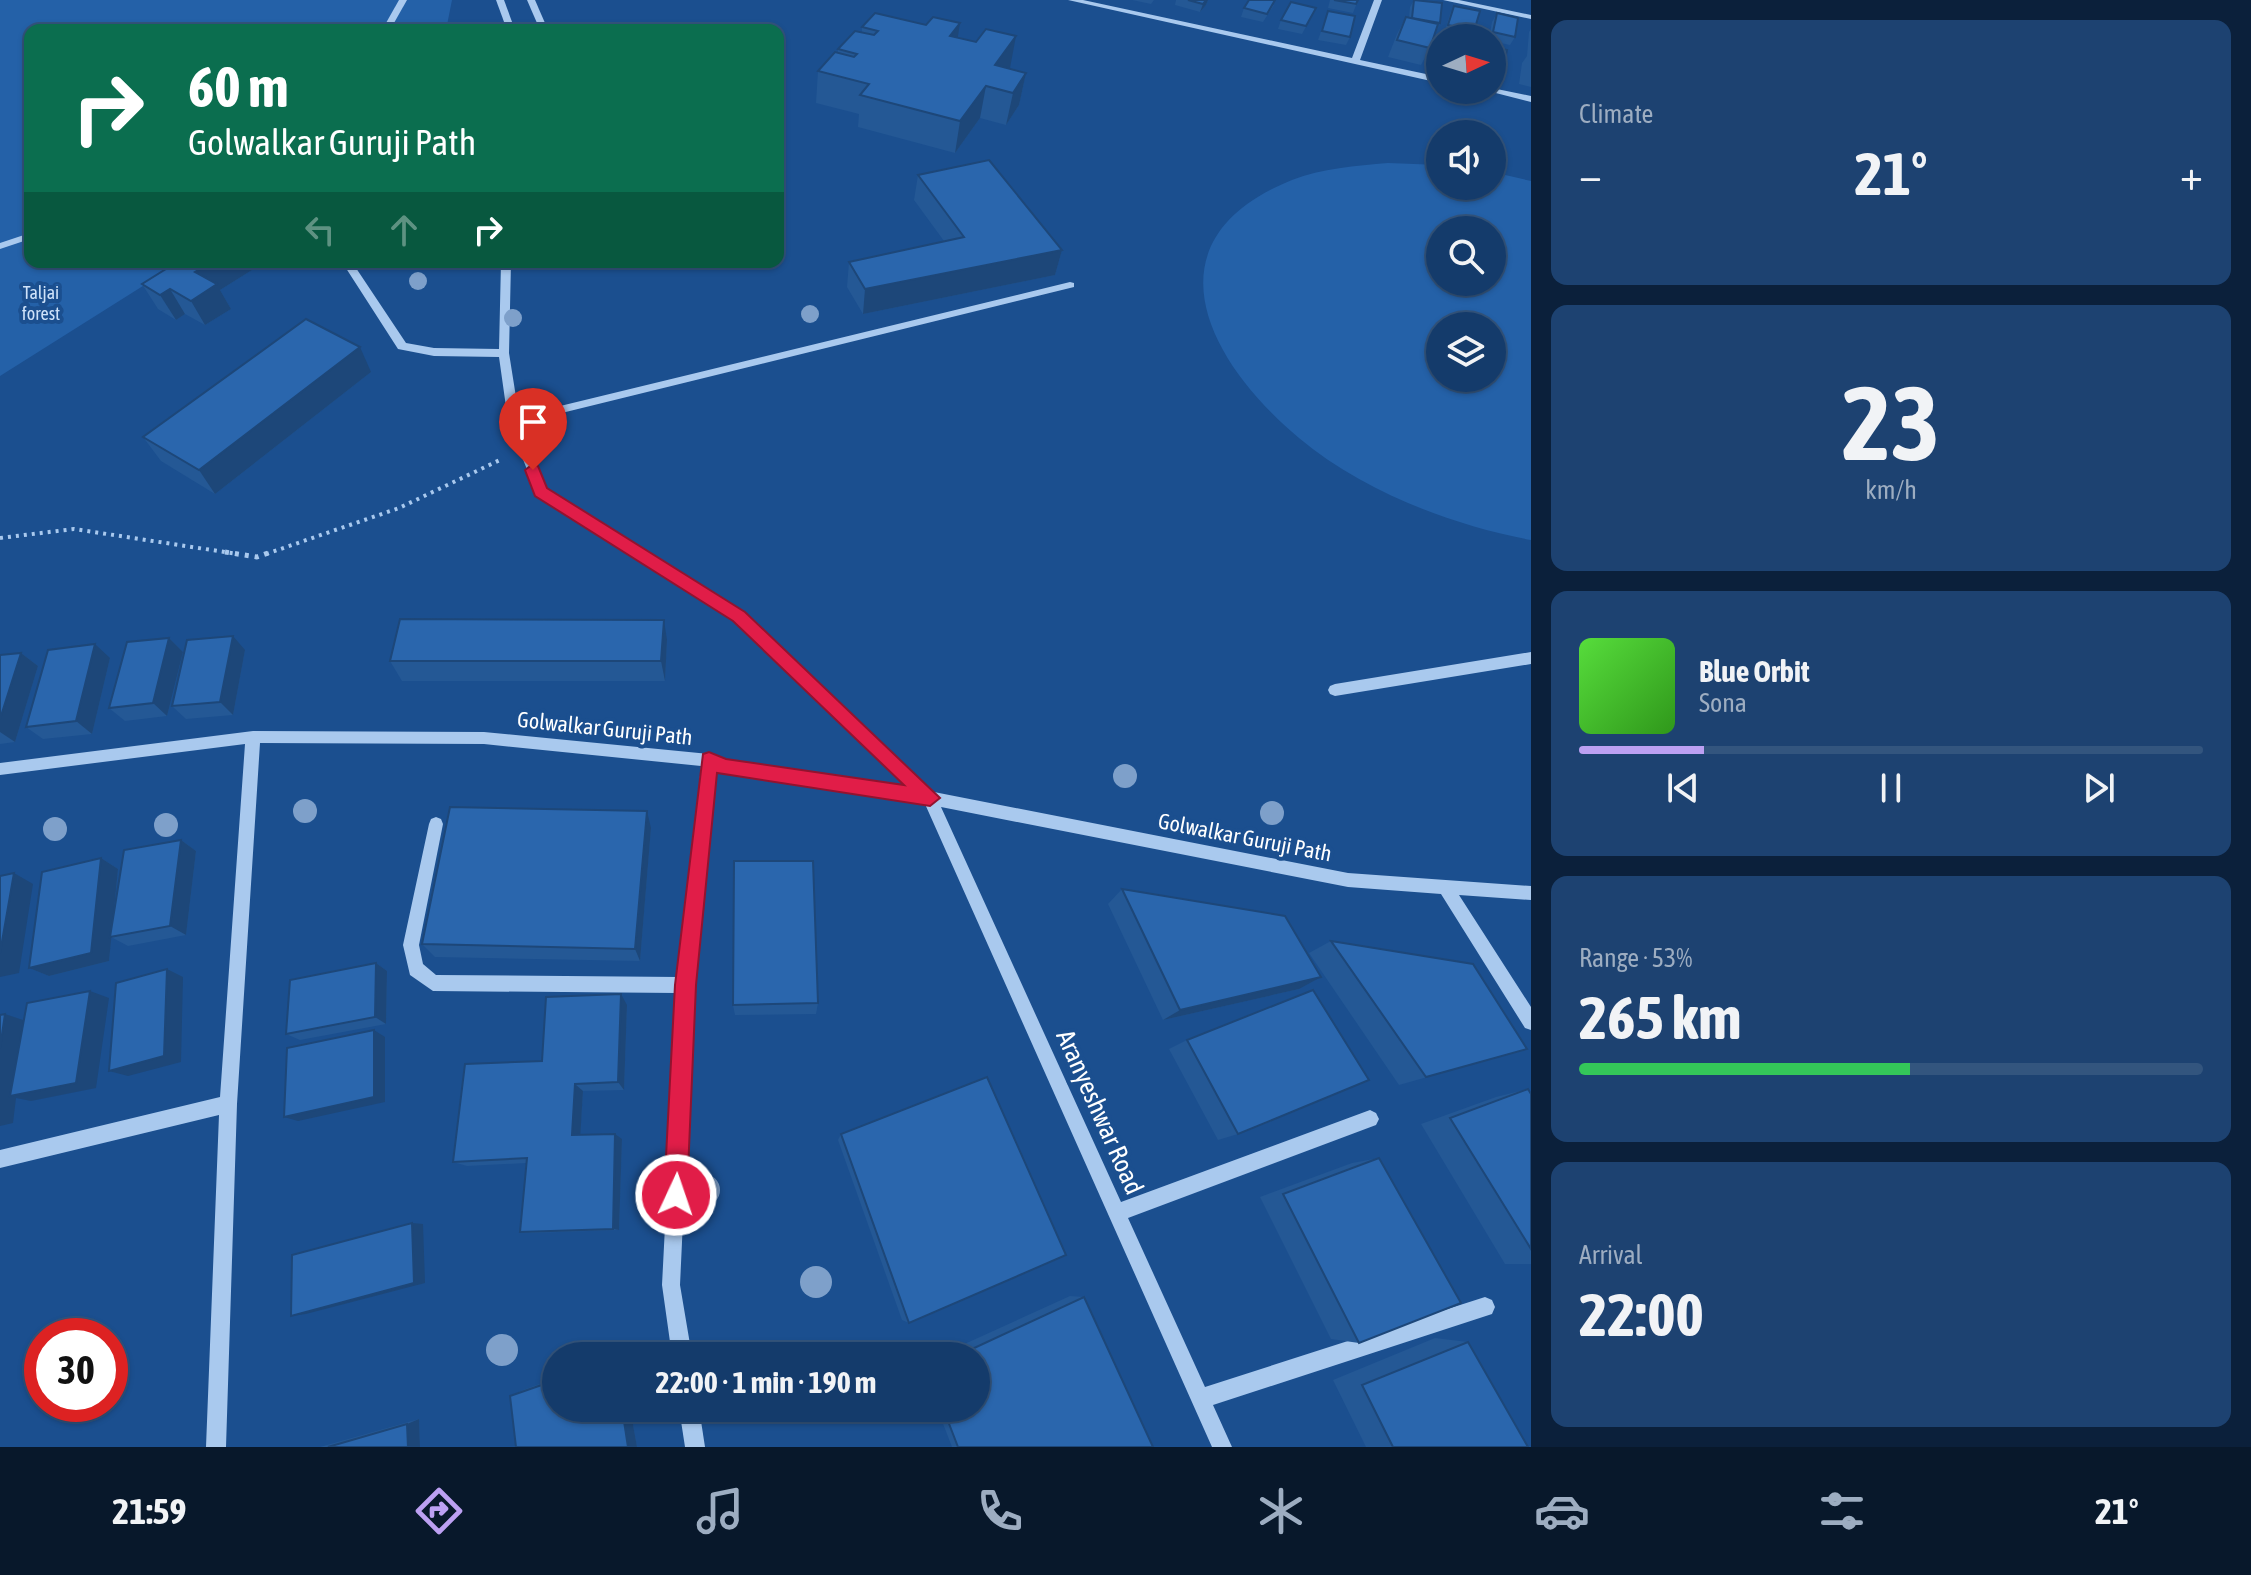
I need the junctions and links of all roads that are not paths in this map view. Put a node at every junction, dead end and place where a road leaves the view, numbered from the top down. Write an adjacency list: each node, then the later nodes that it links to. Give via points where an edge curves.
1 (403, 0): 8 (street)
2 (500, 0): 9 (street)
3 (531, 0): 10 (street)
4 (1072, 0): 11 (street)
5 (1378, 0): 11 (street)
6 (1447, 0): 7 (street)
7 (1531, 17)
8 (389, 24)
9 (509, 24)
10 (541, 24)
11 (1355, 61): 12 (street)
12 (1426, 77)
13 (1506, 94): 14 (street)
14 (1531, 99)
15 (24, 238): 16 (street)
16 (0, 246)
17 (351, 268): 20 (street, via 402,346)
18 (506, 268): 20 (street)
19 (1070, 285): 21 (street)
20 (504, 353): 21 (street)
21 (514, 421): 27 (street, via 541,492 739,617)
22 (1531, 658): 23 (street)
23 (1335, 690)
24 (253, 737): 25 (street, Golwalkar Guruji Path, via 484,738); 26 (street, Golwalkar Guruji Path); 33 (street)
25 (709, 760): 27 (street, Golwalkar Guruji Path, via 724,767); 31 (street)
26 (0, 769)
27 (930, 798): 29 (street, Golwalkar Guruji Path, via 1348,880); 36 (street, Aranyeshwar Road)
28 (436, 824): 31 (street, via 411,945 416,969 433,983)
29 (1445, 887): 30 (street, Golwalkar Guruji Path); 32 (street)
30 (1531, 893)
31 (686, 985): 38 (street, via 671,1285)
32 (1531, 1022)
33 (228, 1104): 35 (street); 41 (street)
34 (1370, 1119): 36 (street)
35 (0, 1159)
36 (1117, 1213): 39 (street, Aranyeshwar Road)
37 (1485, 1307): 39 (street)
38 (680, 1342)
39 (1200, 1399): 43 (street, Aranyeshwar Road)
40 (691, 1422): 42 (street)
41 (216, 1447)
42 (695, 1447)
43 (1222, 1447)

